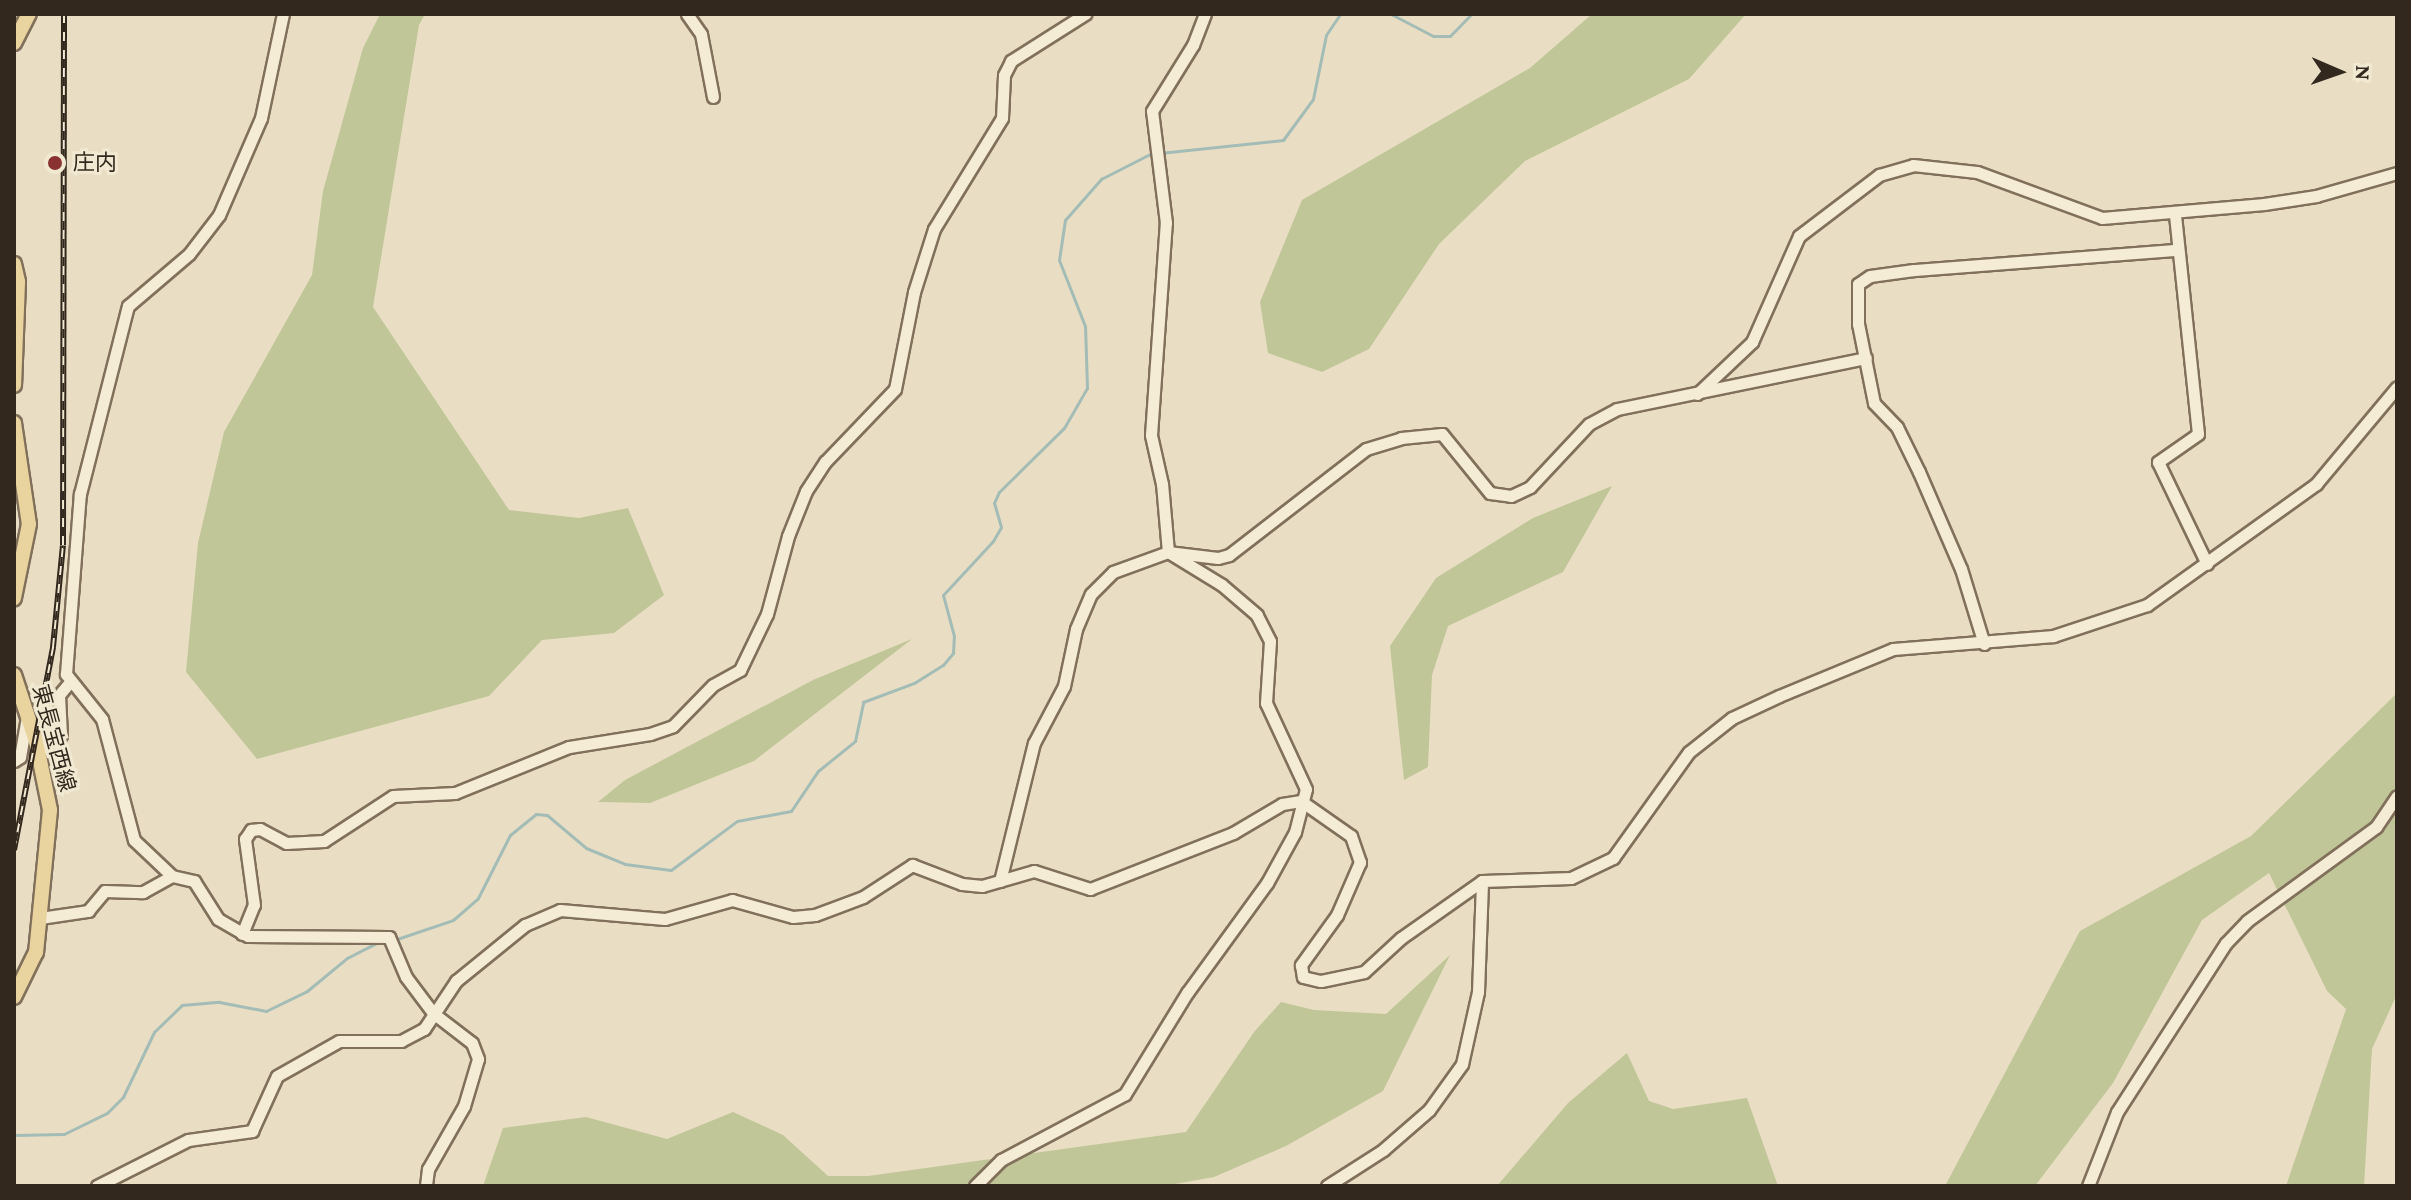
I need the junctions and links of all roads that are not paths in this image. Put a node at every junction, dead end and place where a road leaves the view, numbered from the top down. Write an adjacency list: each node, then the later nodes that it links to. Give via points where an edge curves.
1 (29, 14): 6 (main road)
2 (283, 14): 22 (street, via 261,118 223,207 189,254 128,306 120,327 111,386 80,494 64,648)
3 (687, 14): 7 (street, via 701,34)
4 (1085, 14): 32 (street, via 1011,61 1004,75 1002,118 934,229 914,292 895,389 842,441 806,491 767,614 740,670 713,685 673,726 569,747 455,793 393,796 324,841 286,843 260,829 251,830 245,839 254,905)
5 (1205, 14): 17 (street, via 1193,45 1152,111 1166,223 1151,435)
6 (14, 43)
7 (713, 97)
8 (2397, 173): 9 (street, via 2316,196)
9 (2175, 215): 10 (street); 15 (street, via 2102,218 1977,172 1913,165 1879,175 1799,236 1752,342)
10 (2175, 250): 12 (street, via 1870,276 1858,284 1855,296); 18 (street, via 2198,434 2158,462)
11 (14, 264): 13 (main road)
12 (1866, 358): 15 (street); 20 (street, via 1874,403 1897,427 1919,472 1961,569)
13 (14, 385)
14 (2397, 387): 18 (street, via 2316,484)
15 (1697, 395): 17 (street, via 1617,409 1589,424 1530,487 1511,496 1490,493 1442,434 1401,438 1366,449 1229,555)
16 (14, 423): 19 (main road, via 29,524)
17 (1168, 552): 27 (street, via 1222,585 1257,615 1270,641 1266,703 1306,789); 29 (street, via 1113,572 1091,594 1076,629 1064,686 1034,743)
18 (2207, 564): 20 (street, via 2133,612 2053,636)
19 (14, 598)
20 (1984, 644): 30 (street, via 1893,649 1732,718 1689,752 1613,858 1571,878)
21 (14, 675): 23 (main road, 東長宝西線)
22 (69, 683): 24 (street, via 59,695 61,735); 28 (street, via 102,719 134,840)
23 (28, 713): 24 (main road, 東長宝西線); 25 (street, via 20,757)
24 (38, 751): 31 (main road, 東長宝西線, via 50,810)
25 (14, 761)
26 (2397, 796): 39 (street, via 2376,827 2247,921 2226,943 2117,1112)
27 (1301, 801): 29 (street, via 1282,804 1233,833 1090,889 1034,871); 30 (street, via 1351,836 1360,862 1337,915 1301,965 1309,980 1370,970 1401,938); 37 (street, via 1295,832 1267,883 1187,993 1125,1094 1001,1160)
28 (172, 876): 31 (street, via 143,892 105,891 88,911); 32 (street, via 194,881 218,919)
29 (1000, 881): 34 (street, via 962,884 912,865 863,897 815,915 793,917 732,900 665,919 560,910 501,943 456,981)
30 (1482, 881): 38 (street, via 1478,992 1462,1064 1429,1110 1383,1150)
31 (40, 918): 33 (main road, 東長宝西線, via 36,952)
32 (242, 934): 34 (street, via 389,937 406,977)
33 (14, 997)
34 (433, 1013): 35 (street, via 424,1029 401,1041 339,1041 290,1065 277,1076 252,1131 188,1140); 36 (street, via 472,1043 478,1059 464,1106 428,1169)
35 (97, 1186)
36 (426, 1186)
37 (975, 1186)
38 (1327, 1186)
39 (2088, 1186)

